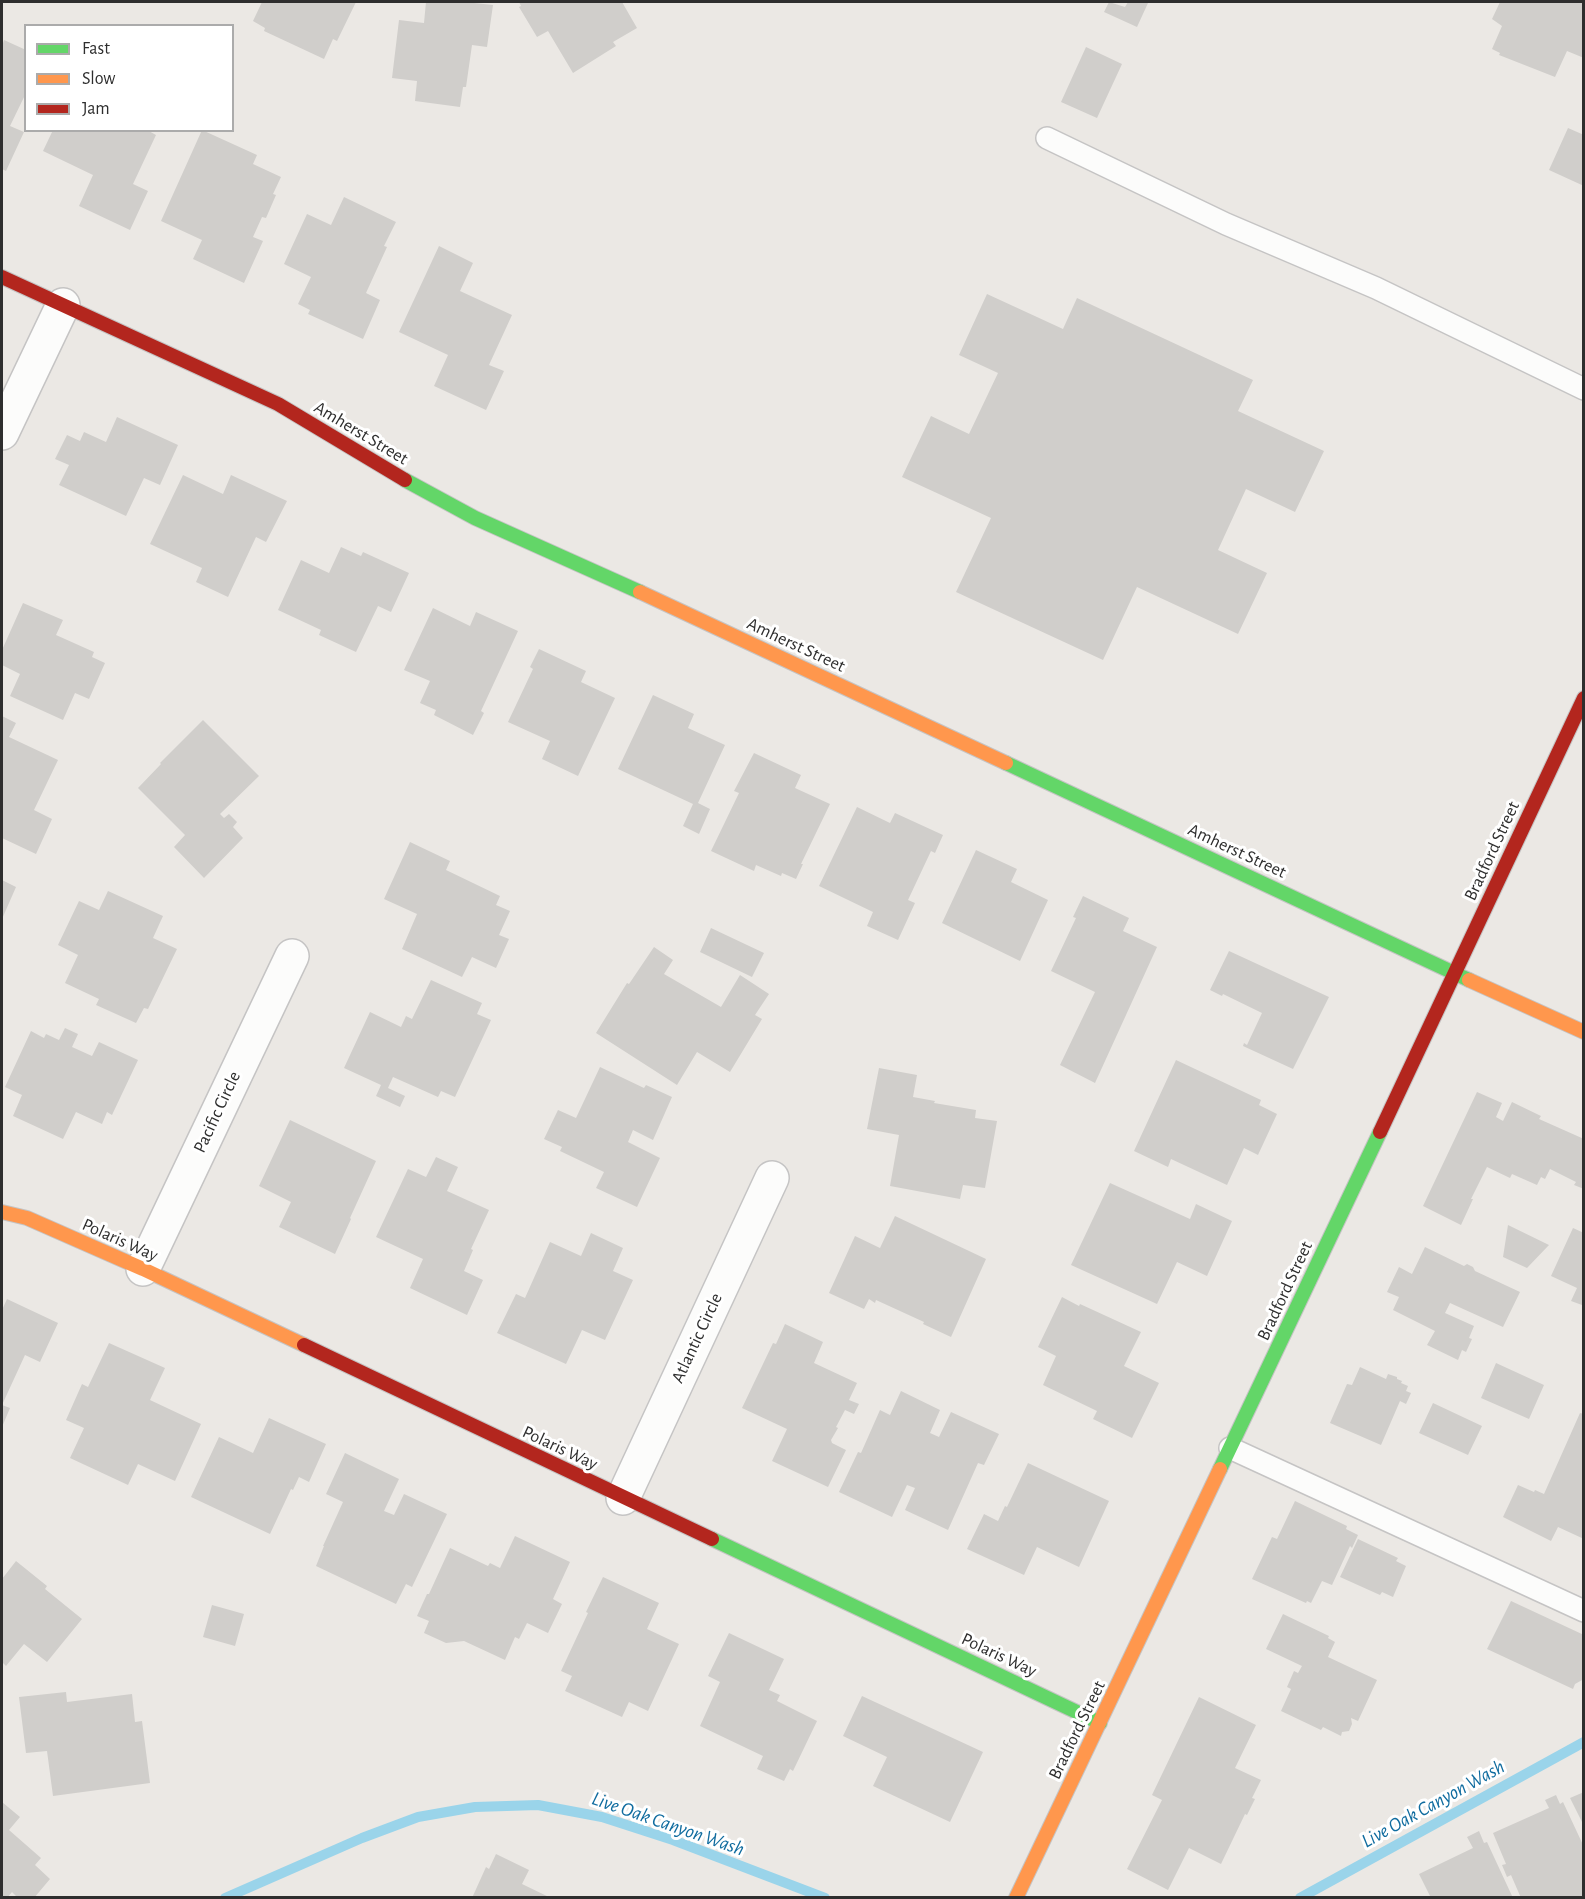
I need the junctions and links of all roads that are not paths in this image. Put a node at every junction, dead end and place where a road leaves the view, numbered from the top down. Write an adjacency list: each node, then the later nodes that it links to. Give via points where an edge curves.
1 (1047, 138): 4 (lane, via 1226,224 1376,288)
2 (2, 277): 3 (street, Amherst Street)
3 (63, 305): 5 (street); 8 (street, Amherst Street, via 278,404 476,518)
4 (1584, 389)
5 (2, 433)
6 (1584, 698): 8 (street, Bradford Street)
7 (292, 956): 12 (street, Pacific Circle)
8 (1455, 974): 9 (street, Amherst Street); 13 (street, Bradford Street)
9 (1584, 1032)
10 (772, 1178): 14 (street, Atlantic Circle)
11 (2, 1212): 12 (street, Polaris Way, via 27,1218)
12 (143, 1269): 14 (street, Polaris Way)
13 (1230, 1448): 15 (lane); 16 (street, Bradford Street)
14 (623, 1497): 16 (street, Polaris Way)
15 (1584, 1611)
16 (1100, 1723): 17 (street, Bradford Street)
17 (1016, 1898)

